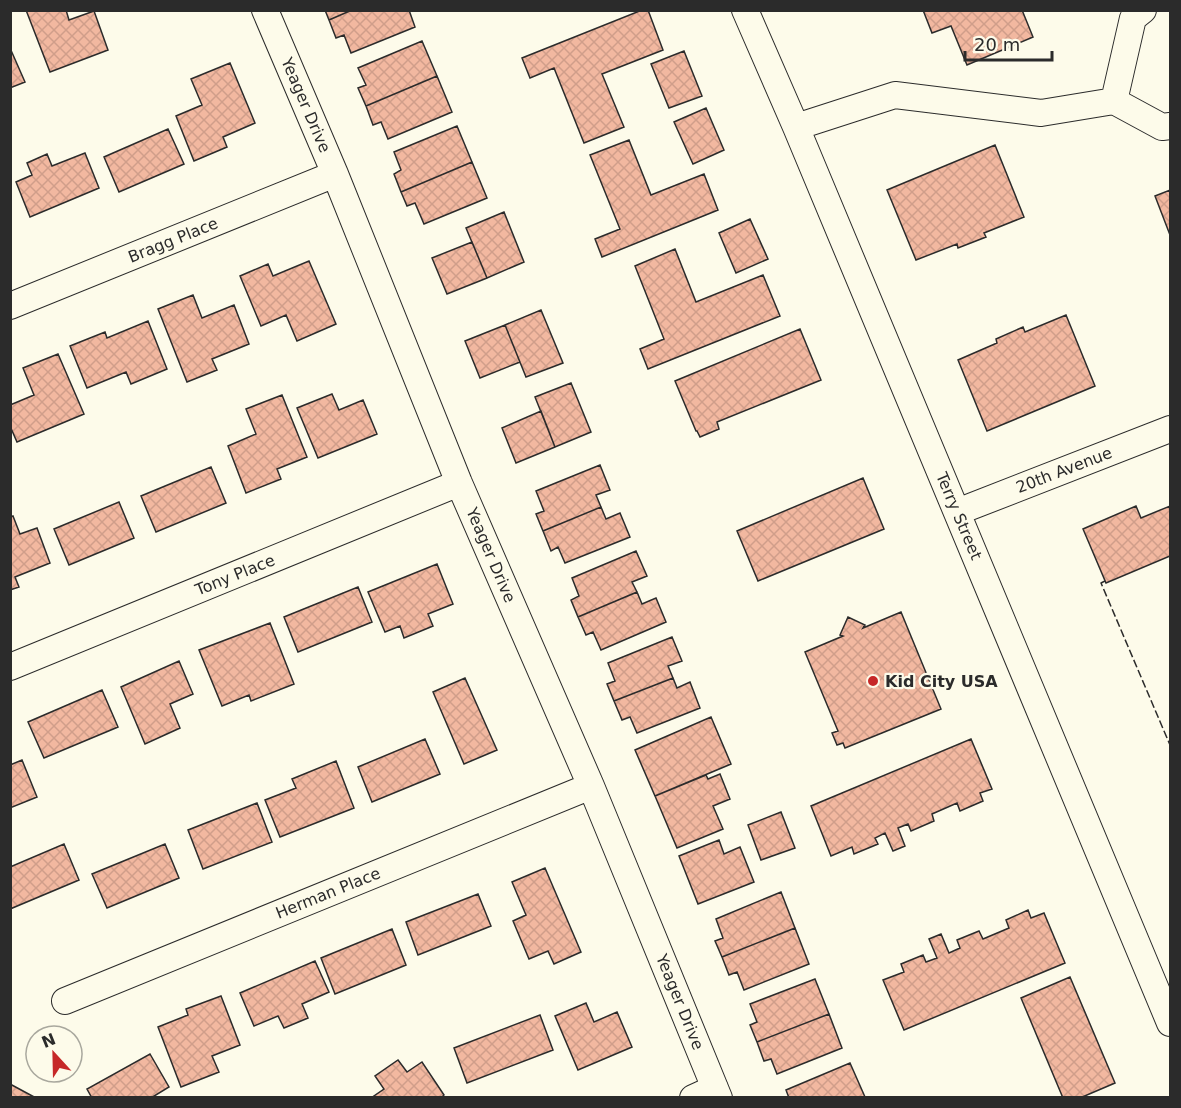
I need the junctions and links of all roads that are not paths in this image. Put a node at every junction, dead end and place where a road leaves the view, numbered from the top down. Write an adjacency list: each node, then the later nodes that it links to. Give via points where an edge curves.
1 (265, 10): 7 (street, Yeager Drive)
2 (745, 10): 6 (street, Terry Street)
3 (1143, 10): 4 (street, via 1133,18)
4 (1114, 101): 5 (street, via 1162,127); 6 (street, via 1041,113 895,95)
5 (1170, 126)
6 (796, 127): 11 (street, Terry Street)
7 (335, 174): 8 (street, Bragg Place); 10 (street, Yeager Drive)
8 (10, 306)
9 (1170, 429): 11 (street, 20th Avenue)
10 (459, 483): 12 (street, Tony Place); 13 (street, Yeager Drive)
11 (957, 512): 15 (street, Terry Street)
12 (10, 667)
13 (591, 786): 14 (street, Herman Place); 16 (street, Yeager Drive)
14 (65, 1001)
15 (1170, 1023)
16 (709, 1094)

